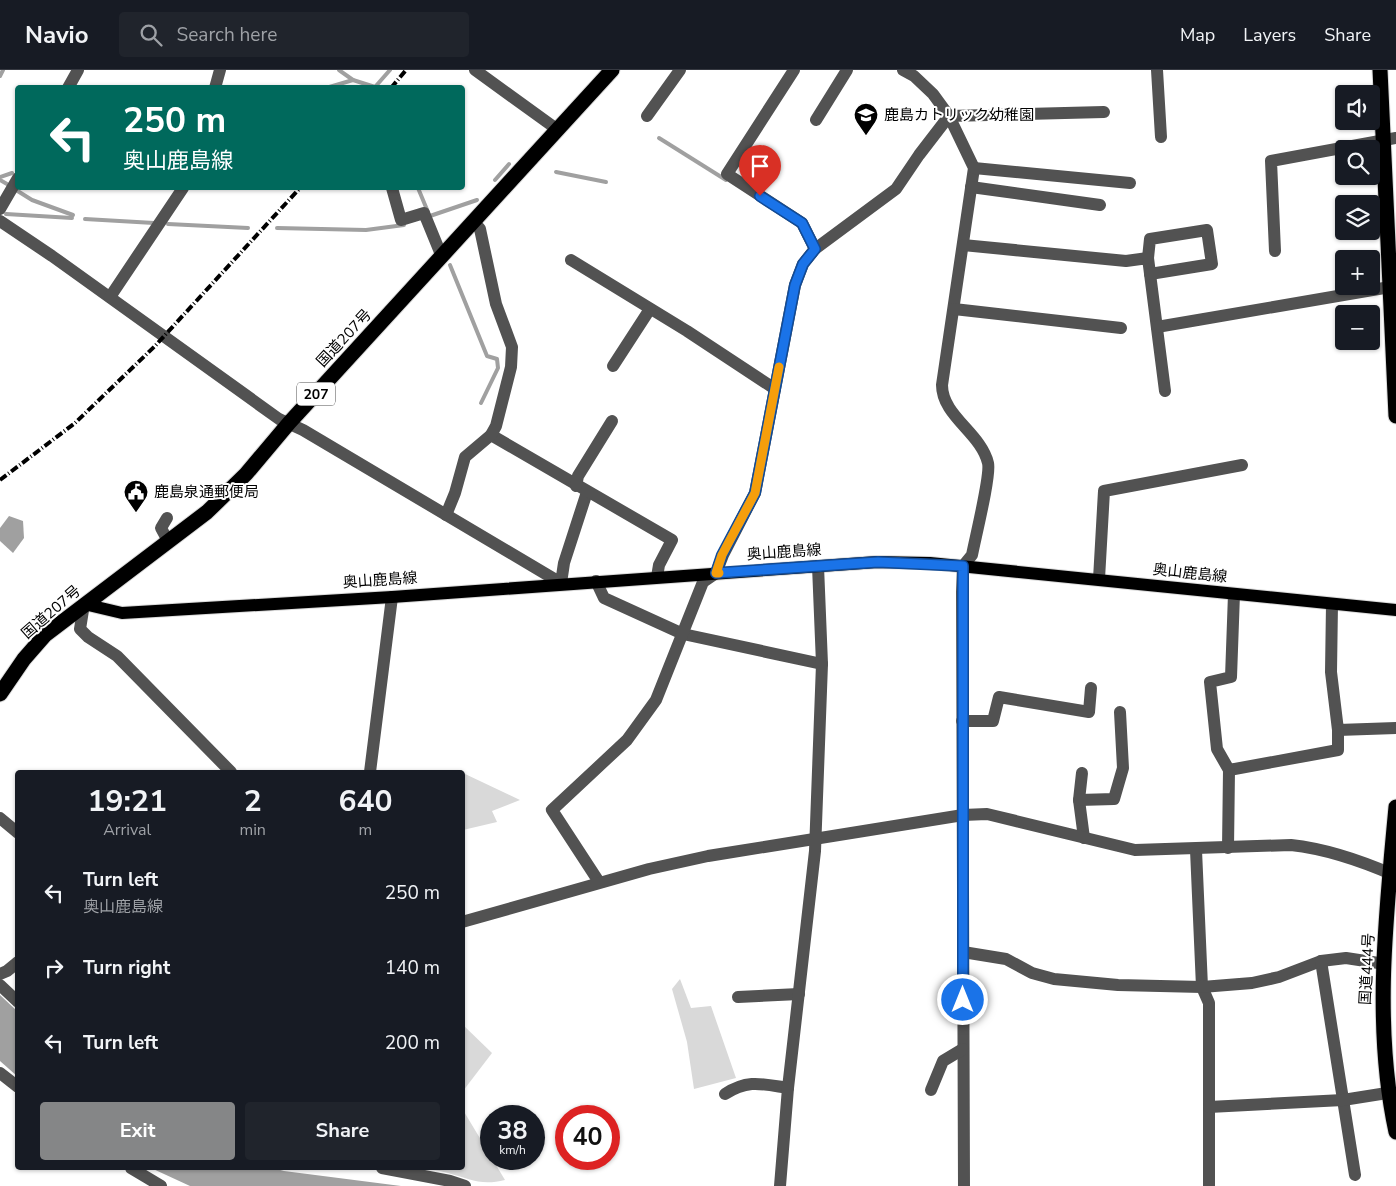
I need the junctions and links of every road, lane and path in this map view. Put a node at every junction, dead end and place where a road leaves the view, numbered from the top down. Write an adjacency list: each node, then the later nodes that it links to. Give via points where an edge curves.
1 (78, 70): 11 (street)
2 (220, 70): 12 (street)
3 (475, 70): 17 (street)
4 (612, 70): 17 (highway, 国道207号 / 207)
5 (680, 70): 14 (street)
6 (794, 70): 31 (street, via 727,174 802,223)
7 (847, 70): 16 (street)
8 (1157, 70): 18 (street)
9 (1380, 70): 19 (highway)
10 (911, 72): 15 (street)
11 (70, 85)
12 (216, 85)
13 (1104, 112): 15 (street)
14 (647, 116)
15 (948, 116): 20 (street); 31 (street, via 896,189)
16 (816, 120)
17 (558, 130): 29 (highway, 国道207号 / 207)
18 (1161, 137)
19 (1392, 139): 32 (street, via 1272,161); 37 (highway)
20 (974, 168): 22 (street); 23 (street)
21 (15, 183): 27 (street)
22 (1130, 183)
23 (971, 187): 26 (street); 30 (street)
24 (183, 190): 38 (street)
25 (393, 190): 33 (street, via 401,220 424,213)
26 (1100, 205)
27 (0, 209)
28 (0, 221): 38 (street)
29 (474, 222): 33 (highway, 国道207号 / 207); 49 (street, via 480,229 496,304 512,347 511,367 496,426)
30 (963, 245): 34 (street, via 1126,261); 40 (street)
31 (815, 249): 44 (street, via 798,274)
32 (1276, 251)
33 (442, 257): 48 (highway, 国道207号 / 207)
34 (1148, 258): 36 (street); 36 (street, via 1150,239 1207,230 1212,264)
35 (571, 260): 39 (street)
36 (1150, 274): 41 (street)
37 (1390, 287): 41 (street); 46 (highway)
38 (110, 297): 48 (street)
39 (650, 308): 43 (street); 44 (street)
40 (954, 309): 42 (street); 56 (street, via 942,393 983,448 989,466 972,555)
41 (1157, 327): 45 (street)
42 (1121, 328)
43 (613, 366)
44 (775, 389): 57 (street, via 755,493)
45 (1165, 392)
46 (1396, 416)
47 (612, 421): 51 (street, via 578,476)
48 (289, 424): 52 (street); 54 (highway, 国道207号 / 207, via 246,474 206,512)
49 (491, 434): 51 (street); 52 (street, via 465,457)
50 (1242, 465): 59 (street, via 1104,491)
51 (581, 489): 58 (street, via 672,540 659,565); 61 (street)
52 (446, 515): 61 (street)
53 (167, 518): 54 (street, via 161,528)
54 (168, 541): 64 (highway, 国道207号 / 207)
55 (818, 566): 56 (main road, 奥山鹿島線, via 878,562); 57 (main road, 奥山鹿島線); 68 (street)
56 (963, 566): 59 (main road, 奥山鹿島線); 72 (street)
57 (716, 573): 58 (main road, 奥山鹿島線); 67 (street, via 703,582)
58 (657, 577): 60 (main road, 奥山鹿島線)
59 (1099, 579): 62 (main road, 奥山鹿島線)
60 (596, 581): 61 (main road, 奥山鹿島線); 67 (street, via 604,598)
61 (561, 583): 63 (main road, 奥山鹿島線)
62 (1234, 594): 65 (main road, 奥山鹿島線); 77 (street, via 1231,678 1210,682 1217,749)
63 (392, 596): 64 (main road, 奥山鹿島線, via 122,613); 76 (street)
64 (84, 604): 70 (highway, 国道207号 / 207, via 45,635); 75 (street, via 80,629 117,656)
65 (1332, 604): 66 (main road, 奥山鹿島線); 74 (street, via 1331,672)
66 (1396, 610)
67 (683, 634): 68 (street); 89 (street, via 656,700 627,740 552,810)
68 (822, 664): 85 (street)
69 (1091, 688): 72 (street, via 1089,712 999,697 994,721)
70 (0, 694)
71 (1120, 712): 79 (street, via 1122,768 1114,800)
72 (962, 721): 81 (street)
73 (1396, 728): 74 (street)
74 (1338, 730): 77 (street, via 1338,750)
75 (229, 770)
76 (370, 770)
77 (1229, 770): 86 (street)
78 (1082, 773): 79 (street)
79 (1079, 800): 84 (street)
80 (1396, 806): 88 (highway, 国道444号)
81 (963, 815): 84 (street, via 988,814); 85 (street); 91 (street)
82 (0, 818): 83 (street)
83 (15, 830)
84 (1084, 838): 87 (street, via 1136,850)
85 (814, 839): 89 (street, via 708,856); 98 (street, via 816,851)
86 (1228, 848): 87 (street); 88 (street, via 1291,845 1316,848)
87 (1196, 850): 97 (street)
88 (1393, 874): 94 (highway, 国道444号)
89 (598, 882): 90 (street)
90 (465, 921)
91 (963, 952): 97 (street, via 1006,959 1032,973 1054,979 1092,984); 101 (street)
92 (1321, 961): 94 (street, via 1346,958); 97 (street, via 1252,983); 108 (street)
93 (15, 964): 95 (street)
94 (1385, 964): 106 (highway, 国道444号, via 1382,1035)
95 (0, 974)
96 (0, 985): 100 (street)
97 (1202, 987): 109 (street, via 1209,1003)
98 (799, 994): 99 (street); 104 (street)
99 (738, 997)
100 (15, 999)
101 (963, 1049): 105 (street, via 943,1061); 117 (street)
102 (0, 1073): 103 (street)
103 (15, 1085)
104 (788, 1088): 107 (street, via 741,1084); 116 (street)
105 (931, 1090)
106 (1388, 1093): 108 (street); 110 (highway, 国道444号)
107 (725, 1094)
108 (1343, 1100): 109 (street); 113 (street)
109 (1209, 1107): 118 (street)
110 (1396, 1132)
111 (134, 1170): 114 (street)
112 (392, 1170): 115 (street)
113 (1355, 1175)
114 (160, 1186)
115 (464, 1186)
116 (780, 1186)
117 (964, 1186)
118 (1209, 1186)

